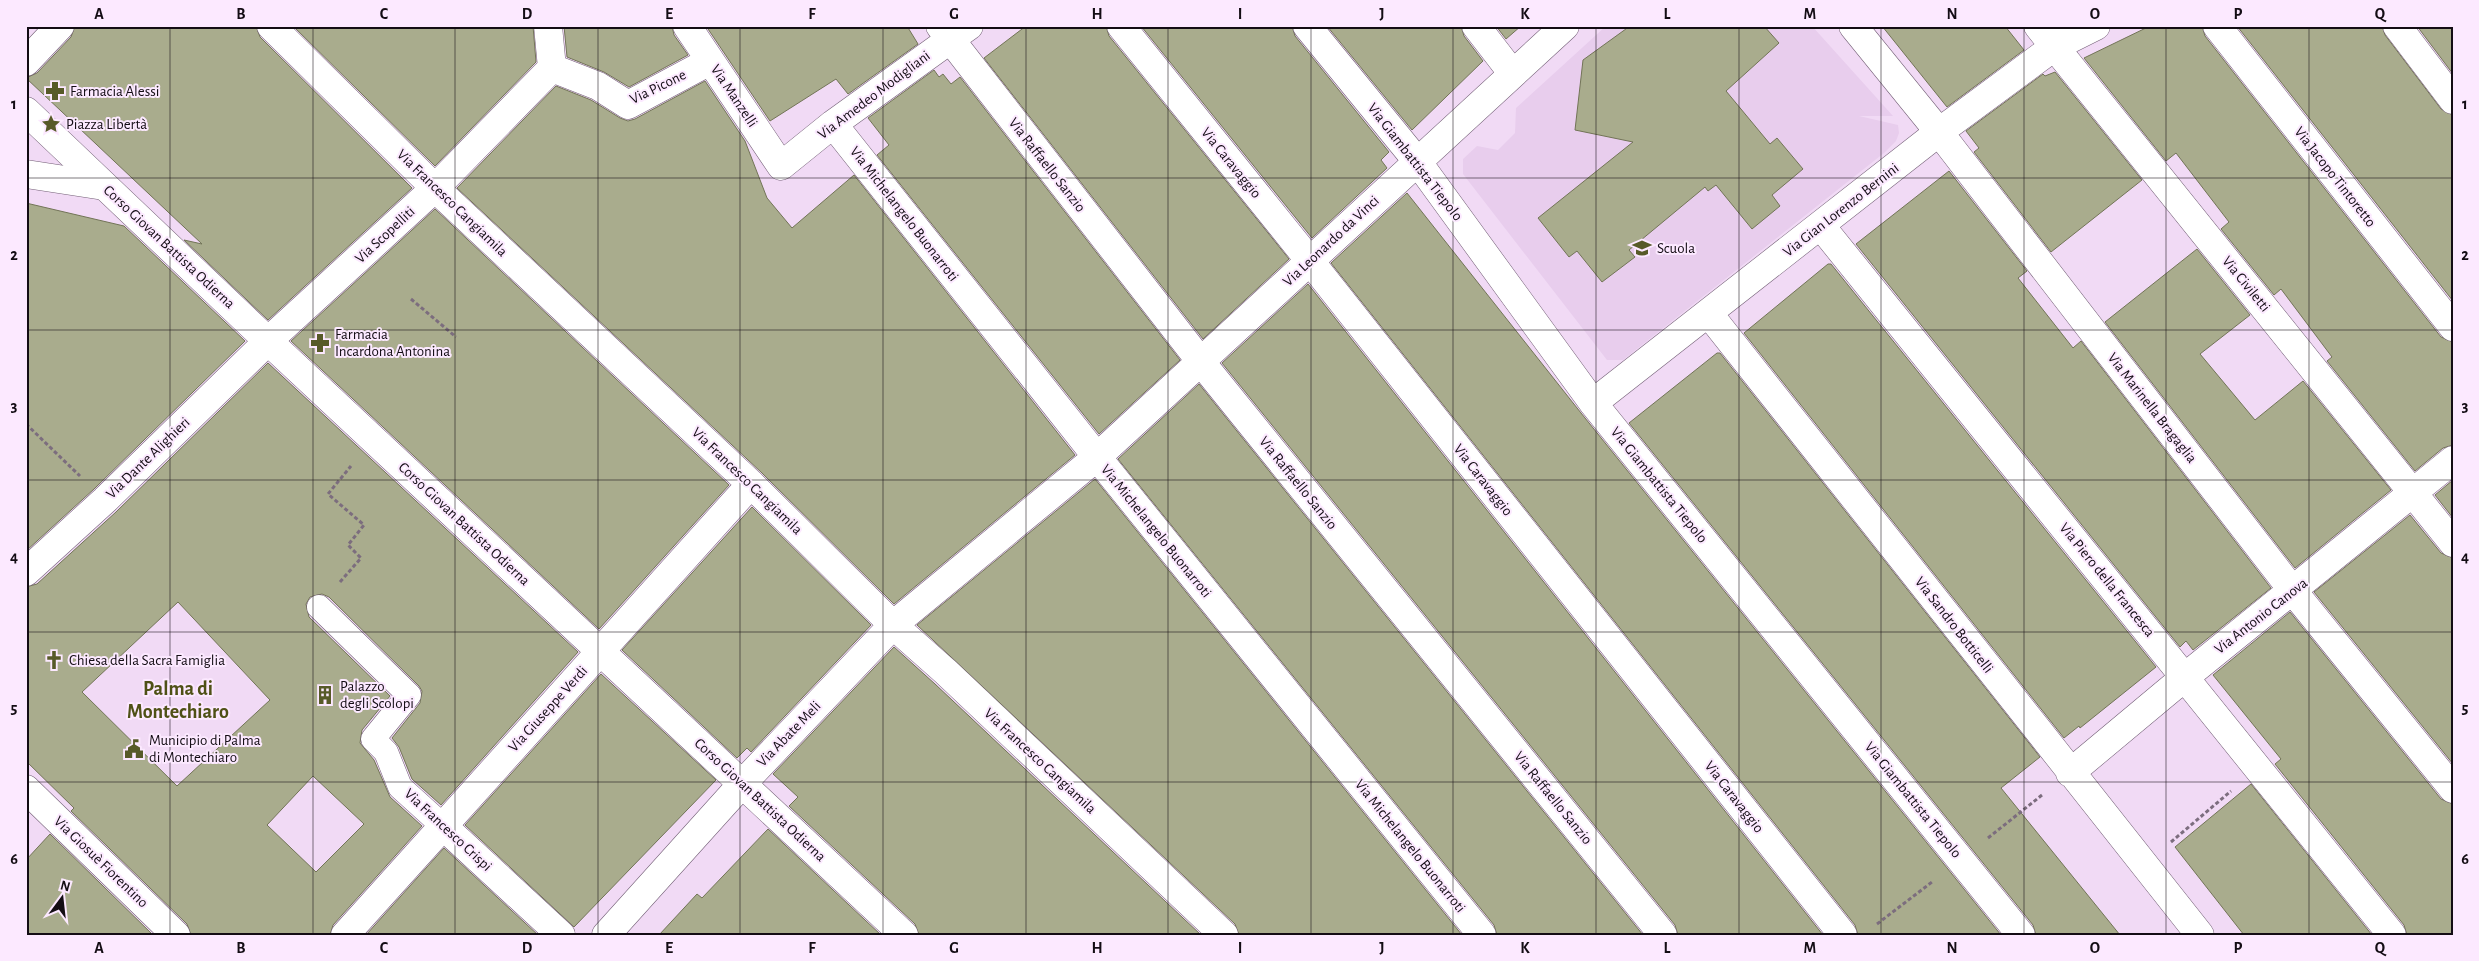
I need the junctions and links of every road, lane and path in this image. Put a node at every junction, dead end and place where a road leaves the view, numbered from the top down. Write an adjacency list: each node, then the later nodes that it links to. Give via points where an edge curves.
1 (60, 26): 17 (street)
2 (271, 26): 28 (street, Via Francesco Cangiamila)
3 (548, 26): 18 (street)
4 (687, 26): 16 (street, Via Manzelli)
5 (1121, 26): 30 (street, Via Caravaggio)
6 (1307, 26): 24 (street, Via Giambattista Tiepolo)
7 (1476, 26): 19 (street)
8 (1565, 26): 19 (street, Via Leonardo da Vinci)
9 (1853, 26): 23 (street, Via Marinella Bragaglia)
10 (2038, 26): 15 (street, Via Civiletti)
11 (2096, 26): 15 (street, Via Gian Lorenzo Bernini)
12 (2218, 26): 33 (street, Via Jacopo Tintoretto)
13 (2396, 26): 20 (street)
14 (953, 31): 22 (street, Via Amedeo Modigliani); 36 (street, Via Raffaello Sanzio)
15 (2054, 47): 23 (street, Via Gian Lorenzo Bernini); 43 (street, Via Civiletti)
16 (710, 61): 18 (street, Via Picone, via 628,105 598,86); 25 (street, Via Manzelli)
17 (26, 62)
18 (552, 68): 28 (street, Via Scopelliti)
19 (1513, 74): 24 (street, Via Leonardo da Vinci)
20 (2453, 100)
21 (26, 112): 27 (street, Corso Giovan Battista Odierna)
22 (833, 124): 25 (street, Via Amedeo Modigliani); 40 (street, Via Michelangelo Buonarroti)
23 (1939, 132): 29 (street, Via Gian Lorenzo Bernini); 47 (street, Via Marinella Bragaglia)
24 (1417, 161): 30 (street, Via Leonardo da Vinci); 37 (street, Via Giambattista Tiepolo)
25 (781, 166)
26 (26, 174): 27 (street)
27 (104, 186): 35 (street, Corso Giovan Battista Odierna)
28 (435, 188): 35 (street, Via Scopelliti); 42 (street, Via Francesco Cangiamila)
29 (1821, 226): 32 (street, Via Gian Lorenzo Bernini); 51 (street, Via Piero della Francesca)
30 (1310, 261): 36 (street, Via Leonardo da Vinci); 67 (street, Via Caravaggio)
31 (411, 299): 34 (path)
32 (1709, 314): 37 (street, Via Gian Lorenzo Bernini); 53 (street, Via Sandro Botticelli)
33 (2453, 327)
34 (456, 337)
35 (268, 341): 39 (street, Corso Giovan Battista Odierna); 44 (street, Via Dante Alighieri)
36 (1201, 362): 40 (street, Via Leonardo da Vinci); 66 (street, Via Raffaello Sanzio)
37 (1593, 403): 68 (street, Via Giambattista Tiepolo)
38 (26, 424): 44 (path)
39 (373, 439): 48 (path, via 328,494 364,525 348,545 361,558); 50 (street, Corso Giovan Battista Odierna)
40 (1097, 458): 49 (street, Via Abate Meli); 65 (street, Via Michelangelo Buonarroti)
41 (2453, 460): 43 (street, Via Antonio Canova)
42 (751, 484): 49 (street, Via Francesco Cangiamila); 50 (street, Via Giuseppe Verdi)
43 (2414, 493): 45 (street, Via Civiletti); 47 (street, Via Antonio Canova)
44 (105, 500): 46 (street, Via Dante Alighieri)
45 (2453, 543)
46 (26, 572)
47 (2293, 591): 51 (street, Via Antonio Canova); 56 (street, Via Marinella Bragaglia)
48 (319, 607): 58 (lane, Via Francesco Crispi, via 410,695 373,739 386,752 400,787)
49 (893, 625): 54 (street, Via Abate Meli); 64 (street, Via Francesco Cangiamila)
50 (600, 651): 54 (street, Corso Giovan Battista Odierna); 58 (street, Via Giuseppe Verdi)
51 (2185, 676): 52 (street, Via Piero della Francesca); 53 (street, Via Antonio Canova)
52 (2258, 768): 57 (path); 70 (street, Via Piero della Francesca)
53 (2070, 773): 69 (street, Via Sandro Botticelli)
54 (742, 784): 62 (street, Via Abate Meli); 63 (street, Corso Giovan Battista Odierna)
55 (26, 789): 59 (street, Via Giosuè Fiorentino)
56 (2453, 789)
57 (2192, 824)
58 (443, 826): 60 (street, Via Giuseppe Verdi); 61 (street, Via Francesco Crispi)
59 (176, 935)
60 (345, 935)
61 (560, 935)
62 (606, 935)
63 (904, 935)
64 (1224, 935)
65 (1482, 935)
66 (1663, 935)
67 (1843, 935)
68 (2022, 935)
69 (2200, 935)
70 (2392, 935)

